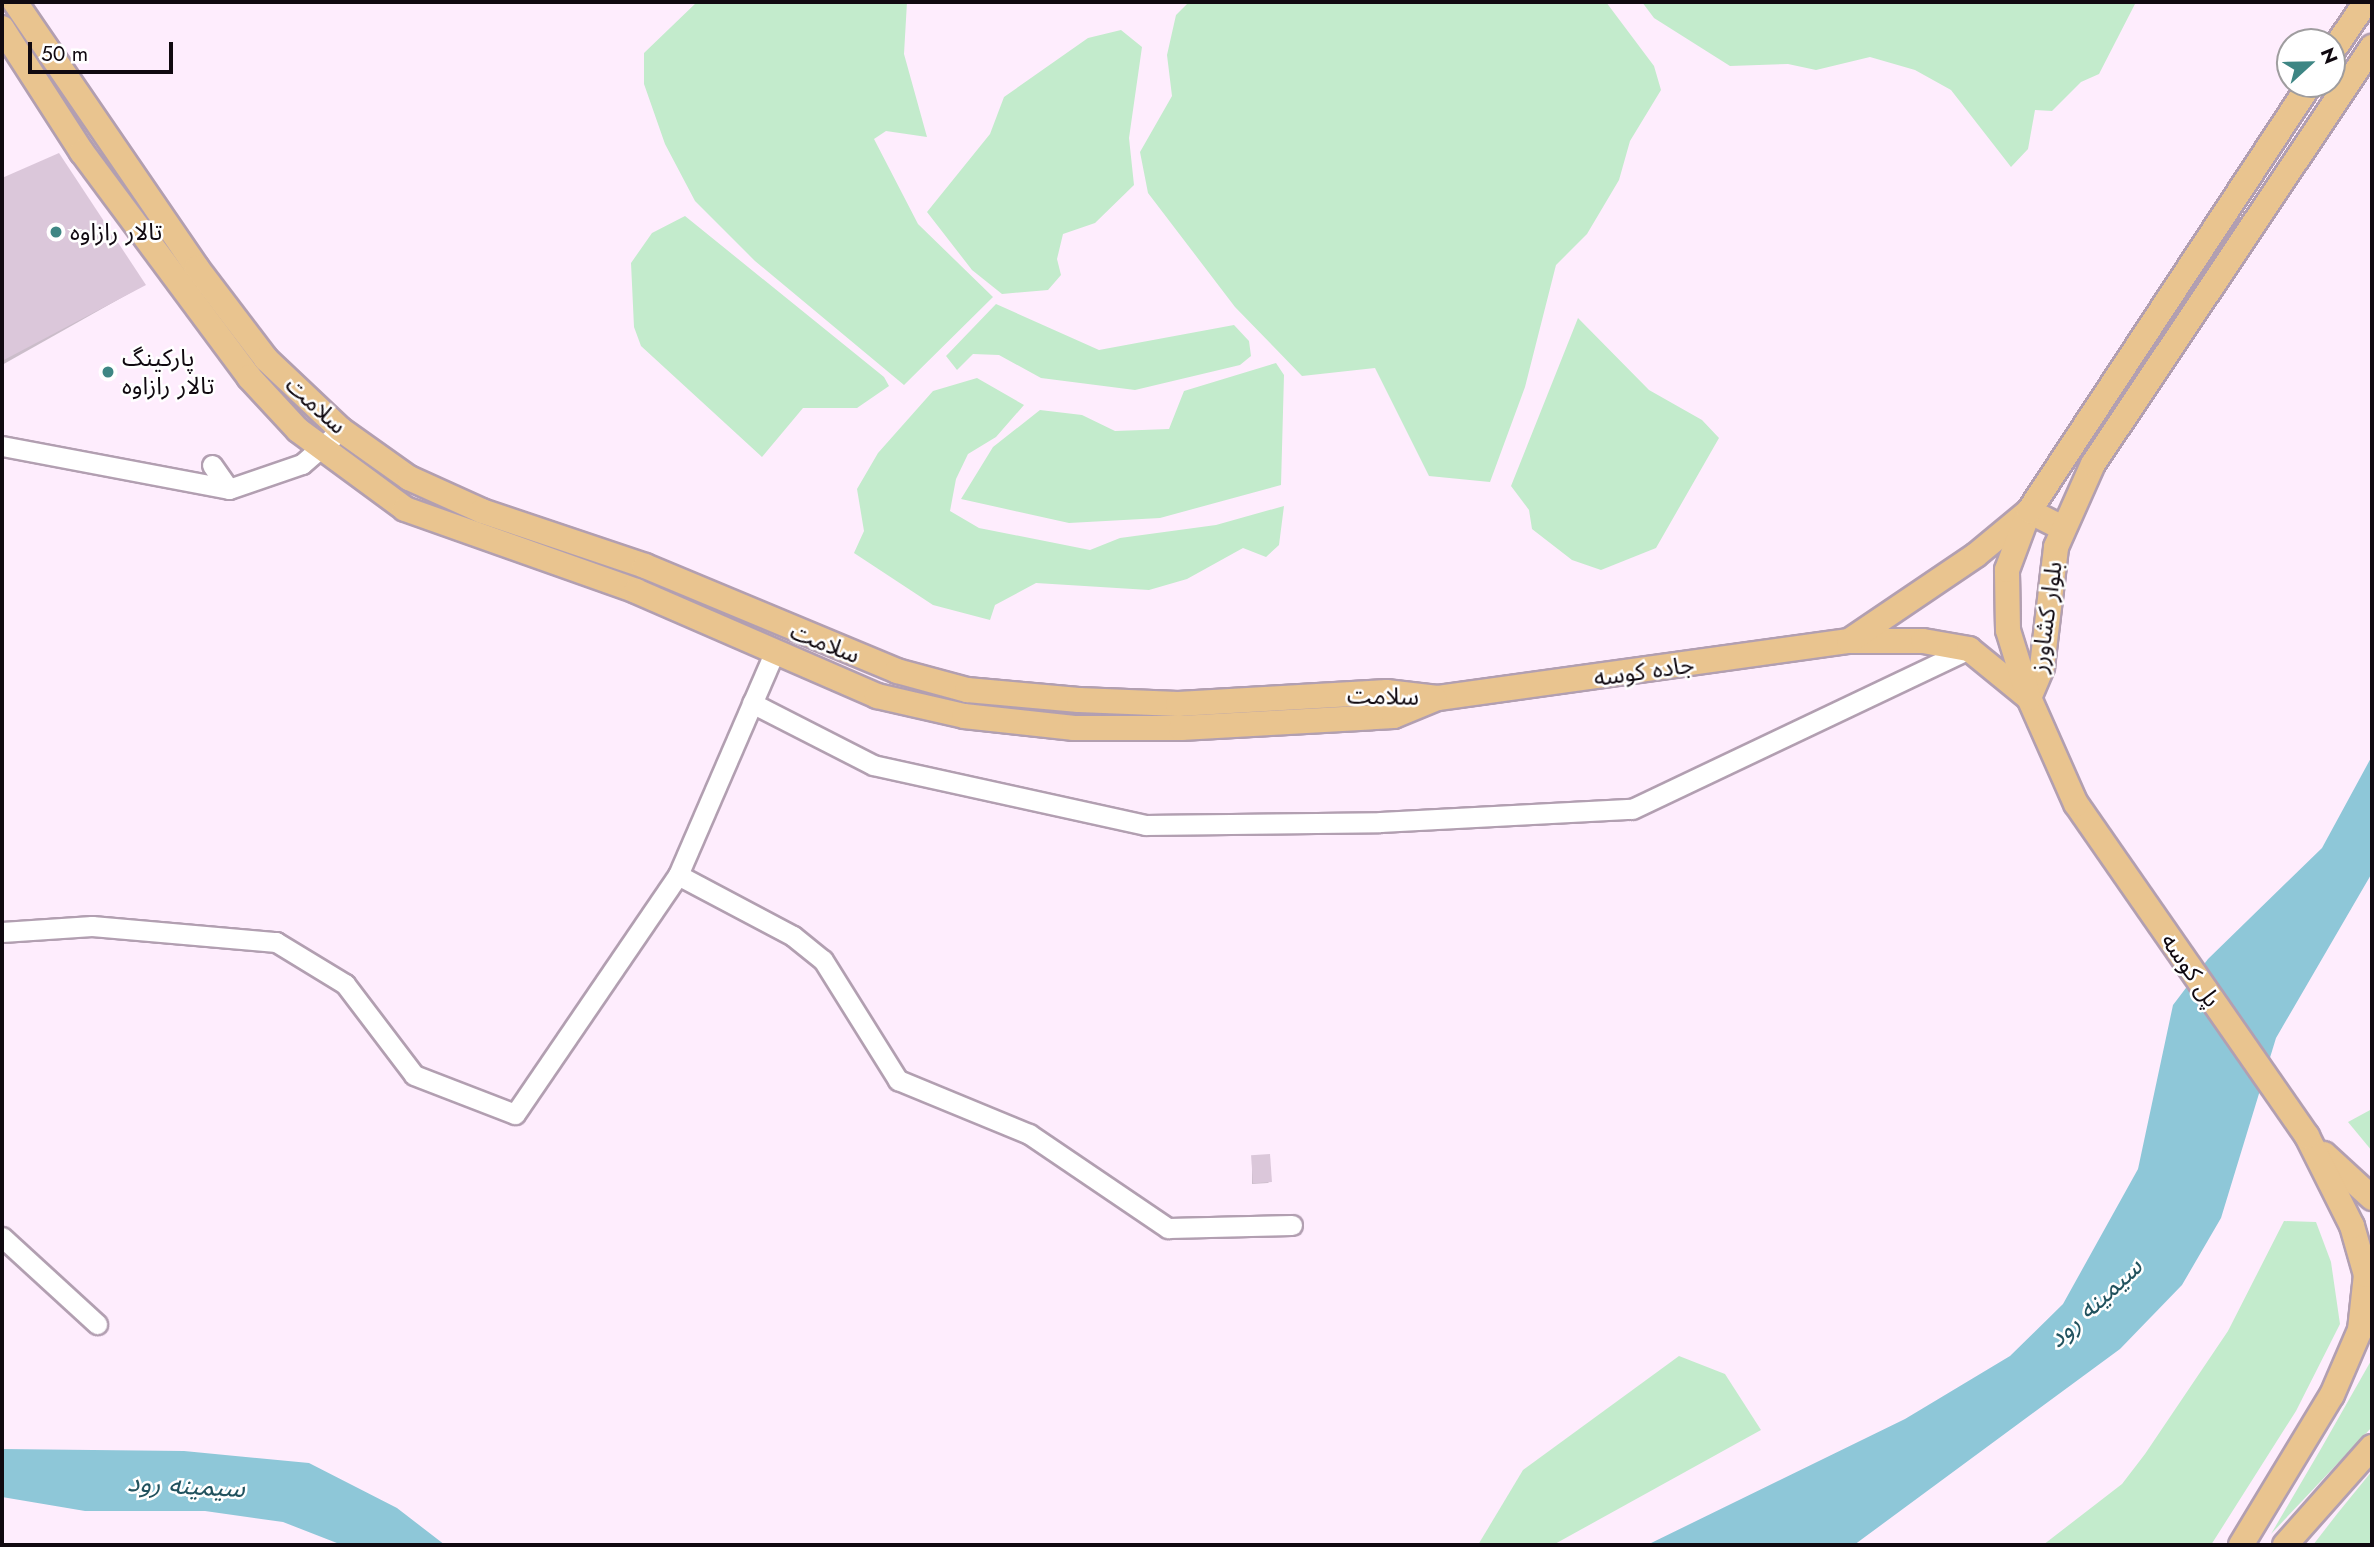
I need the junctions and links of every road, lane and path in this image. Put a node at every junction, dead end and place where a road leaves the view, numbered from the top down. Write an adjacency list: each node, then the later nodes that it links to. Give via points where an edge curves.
1 (15, 2): 7 (main road, سلامت, via 266,359)
2 (2366, 2): 4 (main road)
3 (2, 28): 9 (main road, سلامت, via 195,312 249,377)
4 (2346, 31)
5 (2372, 47): 13 (main road, بلوار کشاورز, via 2108,440)
6 (2301, 98): 12 (main road, بلوار کشاورز)
7 (340, 429): 9 (street); 14 (main road, سلامت, via 409,478 711,591)
8 (2, 446): 11 (street)
9 (322, 450): 11 (street, via 261,484); 17 (main road, سلامت, via 405,509 636,591)
10 (212, 466): 11 (street)
11 (229, 489)
12 (2029, 510): 13 (main road); 15 (main road, جاده کوسه, via 1976,555); 19 (main road, بلوار کشاورز, via 2007,569 2008,630)
13 (2062, 528): 19 (main road, بلوار کشاورز, via 2042,667)
14 (785, 628): 17 (main road); 18 (main road, سلامت, via 967,690 1178,704 1387,692)
15 (1849, 641): 16 (main road, جاده کوسه, via 1948,642); 18 (main road, جاده کوسه)
16 (1969, 649): 19 (main road, جاده کوسه); 20 (street, via 1632,809 1380,822 1145,825 873,765)
17 (773, 655): 18 (main road, سلامت, via 877,695 964,716 1074,728 1394,716); 20 (street)
18 (1438, 698)
19 (2029, 698): 23 (main road, پل کوسه, via 2076,804)
20 (752, 703): 21 (street)
21 (678, 875): 22 (street, via 515,1114 414,1075 345,984 276,942 92,926); 25 (street, via 793,936 823,960 898,1080 1029,1133 1168,1228)
22 (2, 932)
23 (2306, 1136): 24 (main road); 29 (main road, via 2352,1226 2366,1275 2360,1330 2332,1395)
24 (2372, 1198)
25 (1292, 1225)
26 (2, 1237): 27 (street)
27 (97, 1324)
28 (2372, 1447): 30 (main road)
29 (2241, 1545)
30 (2286, 1545)

